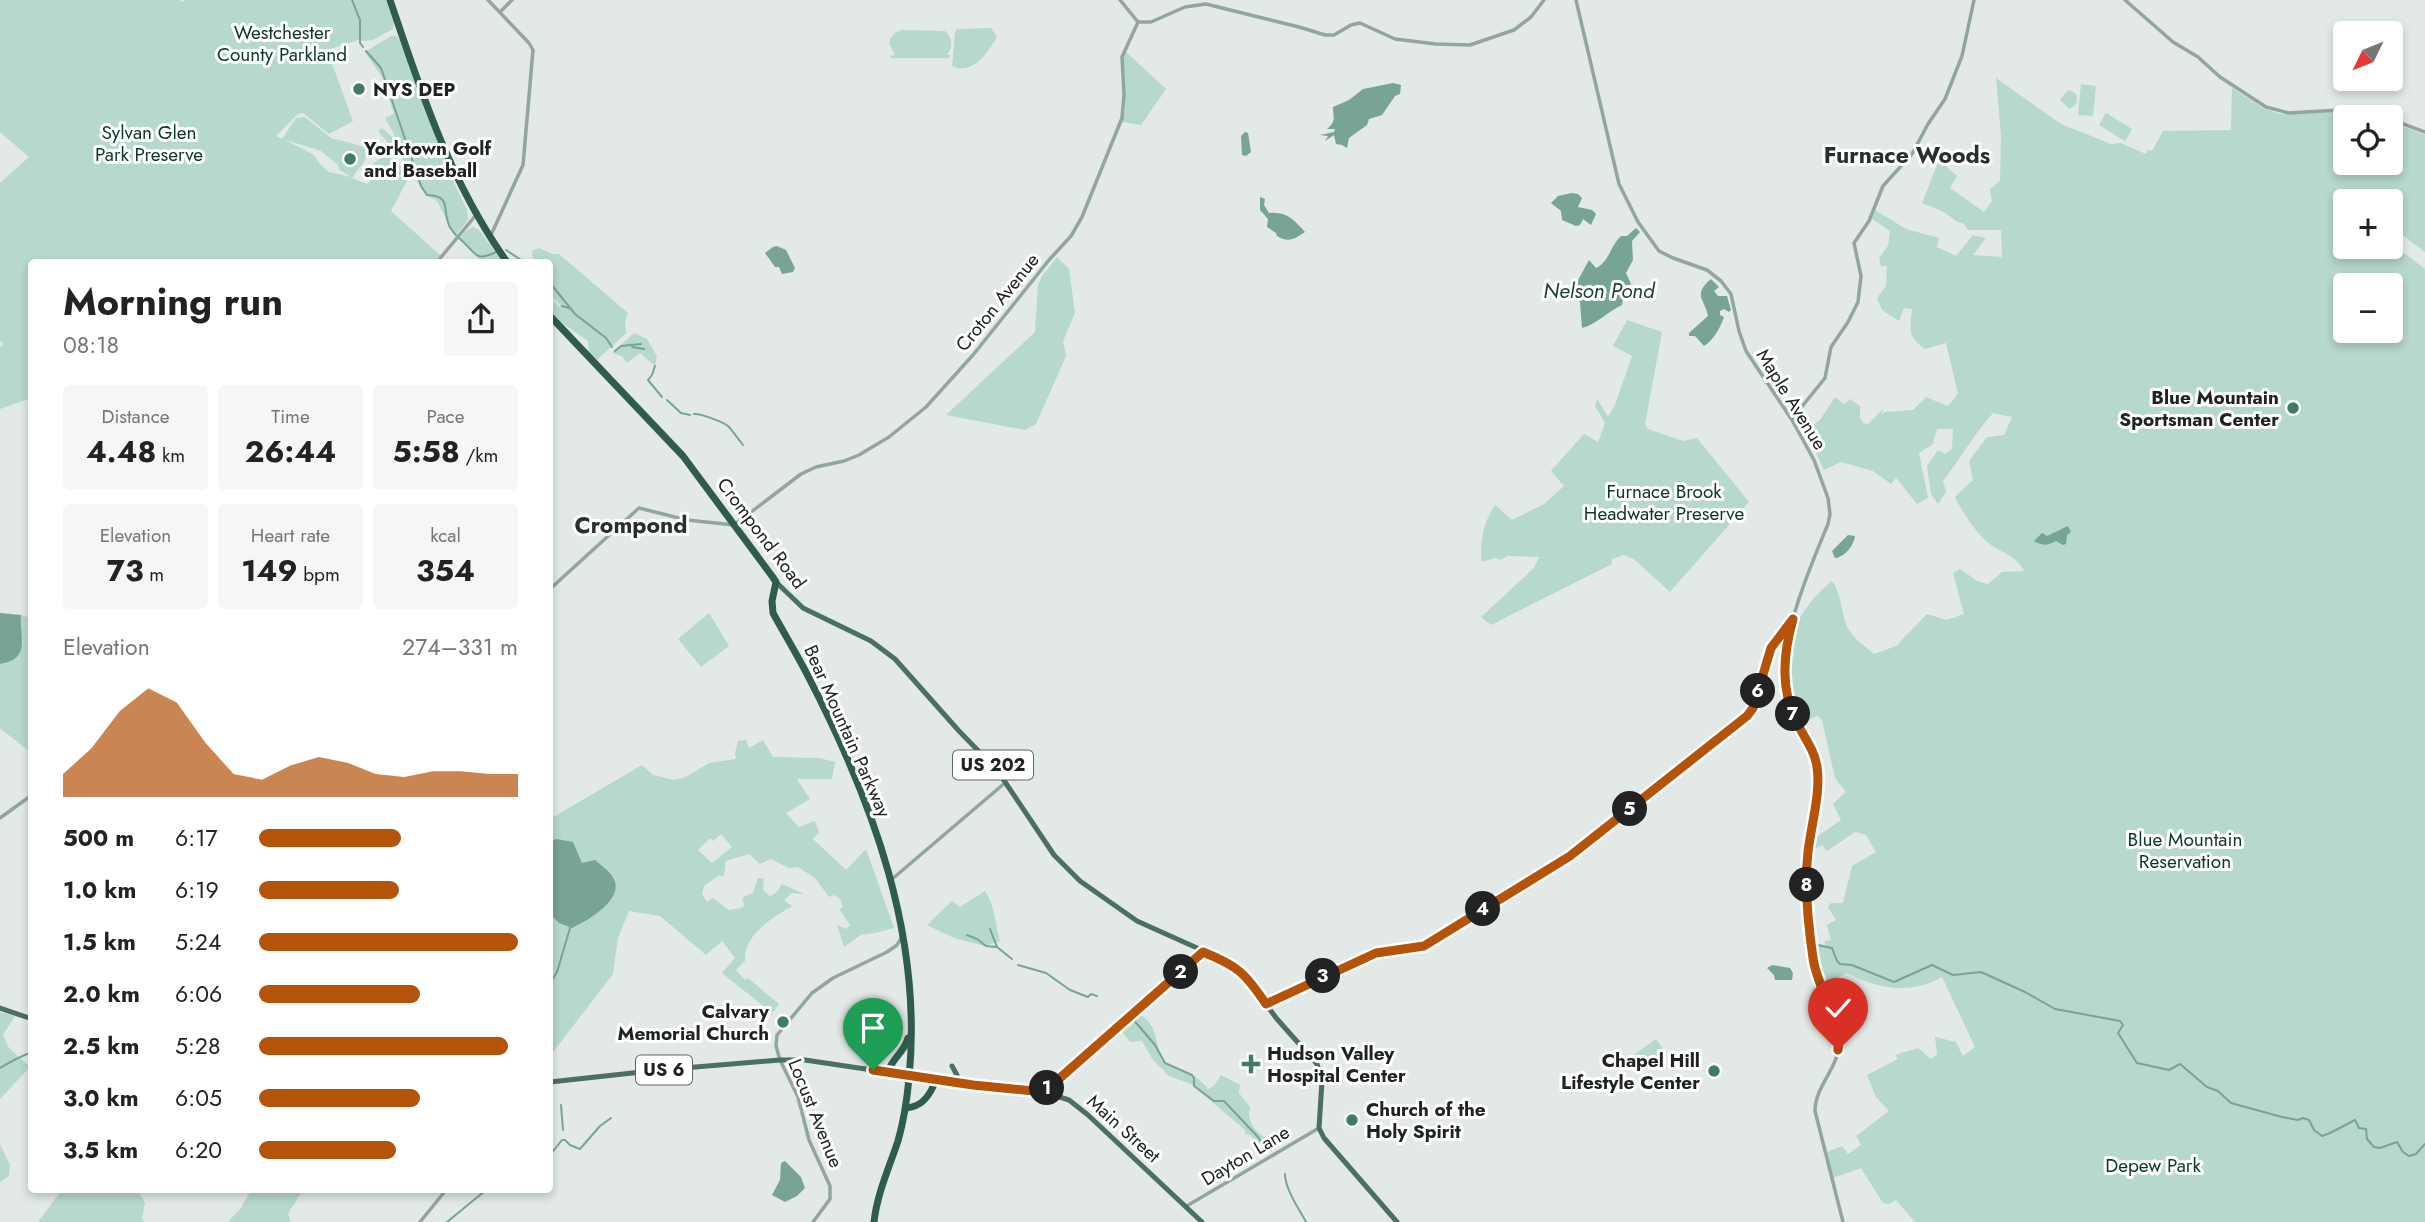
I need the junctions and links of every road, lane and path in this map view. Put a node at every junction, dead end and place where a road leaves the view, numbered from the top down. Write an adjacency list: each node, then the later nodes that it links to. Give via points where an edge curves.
1 (390, 0): 16 (highway, via 435,130)
2 (488, 0): 9 (street)
3 (512, 0): 9 (street)
4 (1120, 0): 10 (street)
5 (1544, 0): 11 (street, via 1514,30 1470,45 1395,39 1360,23 1325,35 1206,4)
6 (1576, 0): 21 (street, Maple Avenue, via 1617,178 1638,222 1659,251 1707,270 1725,285 1746,351)
7 (1974, 0): 21 (street, via 1962,56 1945,99 1912,154 1883,186 1854,243 1861,276 1858,302 1831,347 1825,378)
8 (2125, 0): 13 (street, via 2220,78 2266,107 2289,113)
9 (500, 11): 17 (street, via 533,50 523,164)
10 (1138, 22): 11 (street); 12 (street, Croton Avenue)
11 (1143, 23): 12 (street)
12 (1130, 37): 22 (street, Croton Avenue, via 1122,60 1122,118 1070,238 926,407 859,455 801,474)
13 (2333, 109)
14 (2403, 123): 15 (street)
15 (2425, 132)
16 (476, 215): 17 (highway); 18 (street)
17 (489, 237): 19 (highway)
18 (439, 259)
19 (504, 259)
20 (553, 319): 22 (highway, Crompond Road / US 202, via 668,439)
21 (1792, 420): 25 (street, Maple Avenue, via 1815,460 1830,510)
22 (734, 524): 23 (highway, Crompond Road / US 202); 24 (street, via 695,522 639,508)
23 (776, 582): 26 (main road, Crompond Road / US 202, via 803,608 891,655); 29 (highway, Bear Mountain Parkway, via 773,613 839,740)
24 (553, 586)
25 (1793, 619): 33 (street, via 1771,648 1749,714 1576,851 1424,946 1376,953); 54 (street, Maple Avenue, via 1785,654 1785,685 1818,770 1806,872 1812,951 1839,1039 1836,1060 1815,1111)
26 (1006, 782): 29 (street); 32 (main road, Crompond Road / US 202, via 1054,855 1080,881 1137,921)
27 (28, 798): 28 (street)
28 (0, 817)
29 (891, 880): 30 (highway, Bear Mountain Parkway)
30 (903, 934): 31 (highway, Bear Mountain Parkway); 40 (highway, Bear Mountain Parkway, via 911,1001)
31 (900, 945): 36 (highway, Bear Mountain Parkway, via 908,987); 37 (street, Locust Avenue, via 812,993 777,1035)
32 (1203, 952): 33 (main road, Crompond Road / US 202, via 1240,970); 44 (street)
33 (1266, 1004): 46 (main road, Crompond Road / US 202, via 1319,1068)
34 (0, 1009): 35 (main road)
35 (28, 1018)
36 (904, 1054): 39 (highway, via 892,1062); 40 (highway, Bear Mountain Parkway)
37 (780, 1060): 39 (main road, Main Street / US 6); 42 (main road, Main Street / US 6); 50 (street, Locust Avenue, via 799,1097 809,1140 830,1186 830,1199)
38 (952, 1066): 43 (main road, via 957,1075)
39 (888, 1072): 41 (main road, Main Street / US 6)
40 (908, 1075): 45 (highway, Bear Mountain Parkway); 51 (highway, Bear Mountain Parkway)
41 (936, 1079): 43 (main road, Main Street / US 6); 45 (highway, via 925,1100)
42 (553, 1082)
43 (953, 1082): 44 (main road, Main Street / US 6)
44 (1044, 1092): 48 (main road, Main Street / US 6, via 1080,1108)
45 (906, 1108): 51 (highway, Bear Mountain Parkway)
46 (1319, 1128): 48 (street, Dayton Lane); 53 (main road)
47 (444, 1193): 49 (street)
48 (1185, 1207): 52 (main road, Main Street / US 6)
49 (420, 1222)
50 (813, 1222)
51 (872, 1222)
52 (1202, 1222)
53 (1397, 1222)
54 (1843, 1222)

